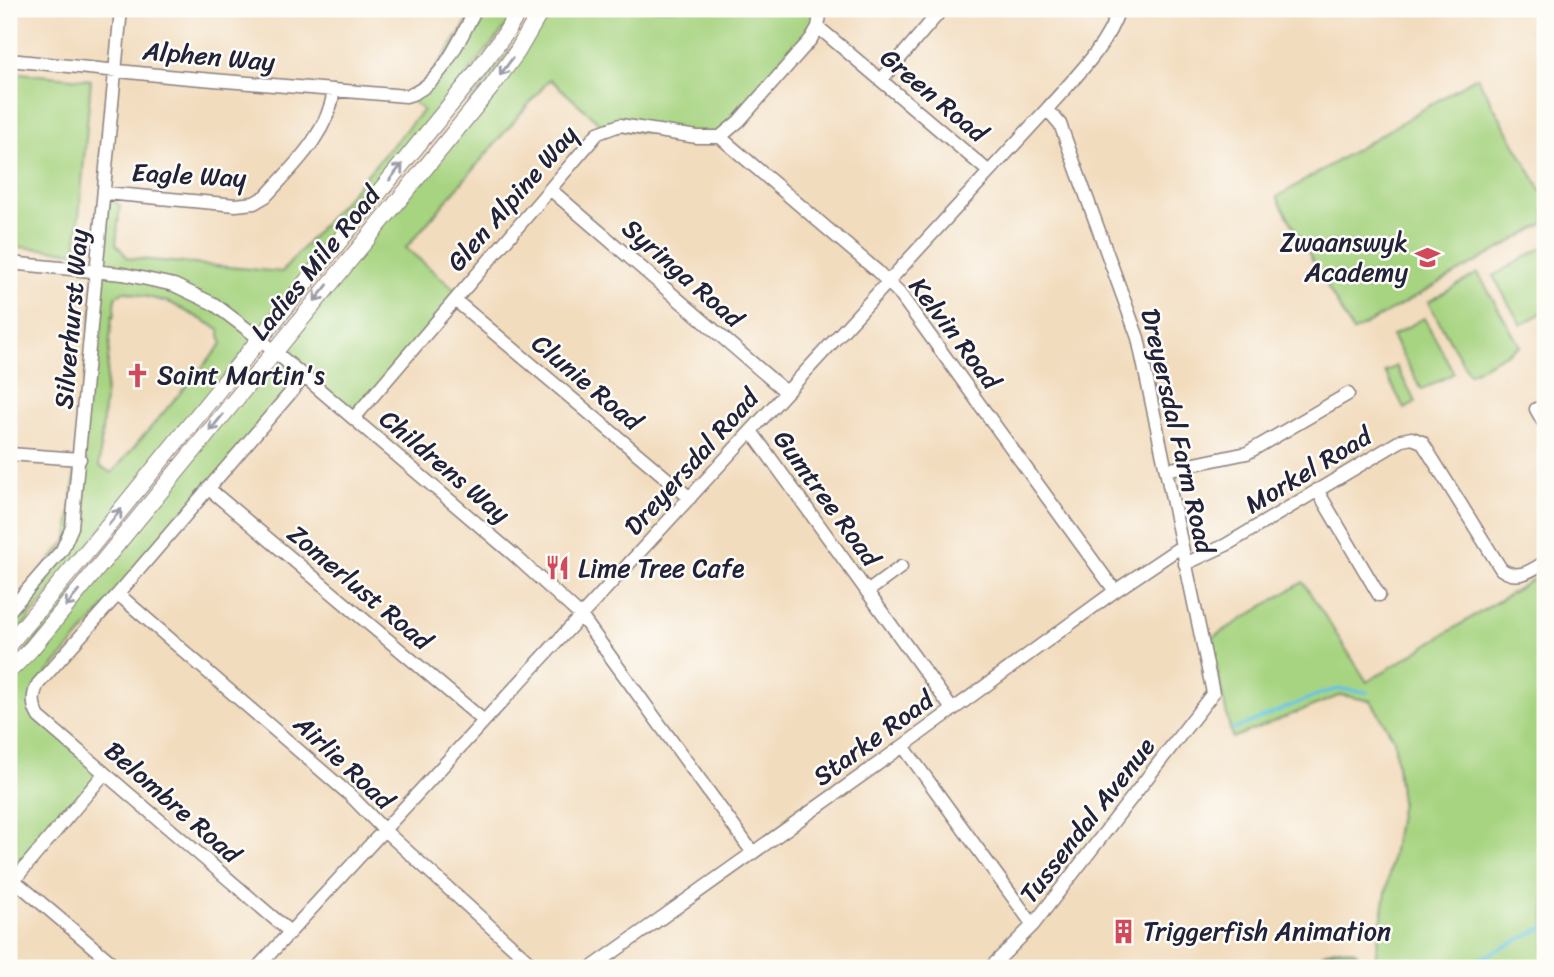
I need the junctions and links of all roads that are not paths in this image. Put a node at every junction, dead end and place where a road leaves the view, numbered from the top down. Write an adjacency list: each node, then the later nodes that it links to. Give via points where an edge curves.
1 (121, 9): 10 (street, Silverhurst Way)
2 (476, 9): 12 (street, Alphen Way, via 445,62 415,94)
3 (520, 9): 22 (main road, Ladies Mile Road, one-way to 3, via 478,71)
4 (542, 9): 23 (main road, Ladies Mile Road, one-way to 23, via 493,85)
5 (821, 9): 8 (street)
6 (942, 9): 11 (street)
7 (1119, 9): 13 (street, Dreyersdal Road, via 1098,49)
8 (818, 27): 11 (street, Green Road); 14 (street)
9 (9, 60): 10 (street, Alphen Way)
10 (116, 70): 12 (street, Alphen Way); 17 (street, Silverhurst Way)
11 (882, 79): 15 (street, Green Road)
12 (334, 90): 17 (street, Eagle Way, via 330,114 320,132 260,201 236,205)
13 (1047, 109): 15 (street, Dreyersdal Road); 33 (street, Dreyersdal Farm Road, via 1060,124 1138,338)
14 (720, 137): 16 (street, Glen Alpine Way, via 612,127 595,136); 20 (street, Kelvin Road)
15 (988, 171): 20 (street, Dreyersdal Road)
16 (551, 190): 21 (street, Glen Alpine Way); 25 (street, Syringa Road)
17 (105, 193): 19 (street, Silverhurst Way)
18 (9, 263): 19 (street, Childrens Way)
19 (98, 271): 22 (street, Childrens Way, via 147,277 196,293); 32 (street, Silverhurst Way)
20 (887, 282): 25 (street, Dreyersdal Road); 41 (street, Kelvin Road)
21 (455, 300): 28 (street, Glen Alpine Way); 36 (street, Clunie Road)
22 (260, 339): 23 (street, Childrens Way); 47 (main road, Ladies Mile Road, one-way to 22)
23 (274, 351): 24 (street, Childrens Way); 48 (main road, Ladies Mile Road, one-way to 48)
24 (304, 377): 28 (street, Childrens Way); 34 (street)
25 (786, 392): 30 (street, Dreyersdal Road)
26 (1348, 394): 33 (street, via 1247,453)
27 (1536, 410): 29 (street)
28 (354, 418): 46 (street, Childrens Way)
29 (1545, 425)
30 (751, 431): 36 (street, Dreyersdal Road); 42 (street, Gumtree Road)
31 (9, 454): 32 (street)
32 (80, 459): 45 (street, Silverhurst Way, via 68,540)
33 (1166, 470): 37 (street, Dreyersdal Farm Road)
34 (208, 488): 43 (street); 51 (street, Zomerlust Road)
35 (1317, 490): 38 (street, Morkel Road, via 1402,440 1417,439 1501,569 1521,575); 39 (street, Morkel Road); 44 (street)
36 (690, 498): 46 (street, Dreyersdal Road)
37 (1182, 546): 39 (street, Dreyersdal Farm Road); 41 (street, Starke Road)
38 (1545, 562)
39 (1185, 564): 49 (street, Dreyersdal Farm Road)
40 (901, 567): 42 (street, Gumtree Road)
41 (1115, 591): 50 (street, Starke Road)
42 (867, 592): 50 (street, Gumtree Road)
43 (118, 594): 53 (street, Belombre Road, via 33,693 39,717); 54 (street, Airlie Road, via 351,796)
44 (1379, 595)
45 (9, 611)
46 (581, 616): 51 (street, Dreyersdal Road); 55 (street, Childrens Way)
47 (9, 644)
48 (9, 671)
49 (1213, 693): 57 (street, Tussendal Avenue)
50 (952, 709): 52 (street, Starke Road)
51 (484, 722): 54 (street, Dreyersdal Road)
52 (903, 746): 55 (street, Starke Road); 57 (street)
53 (104, 774): 56 (street); 58 (street, Belombre Road)
54 (385, 831): 58 (street, Dreyersdal Road); 61 (street, Airlie Road)
55 (753, 853): 62 (street, Starke Road)
56 (11, 883): 59 (street)
57 (1033, 925): 63 (street, Tussendal Avenue)
58 (290, 932): 60 (street, Dreyersdal Road)
59 (118, 968)
60 (257, 968)
61 (536, 968)
62 (591, 968)
63 (990, 968)

